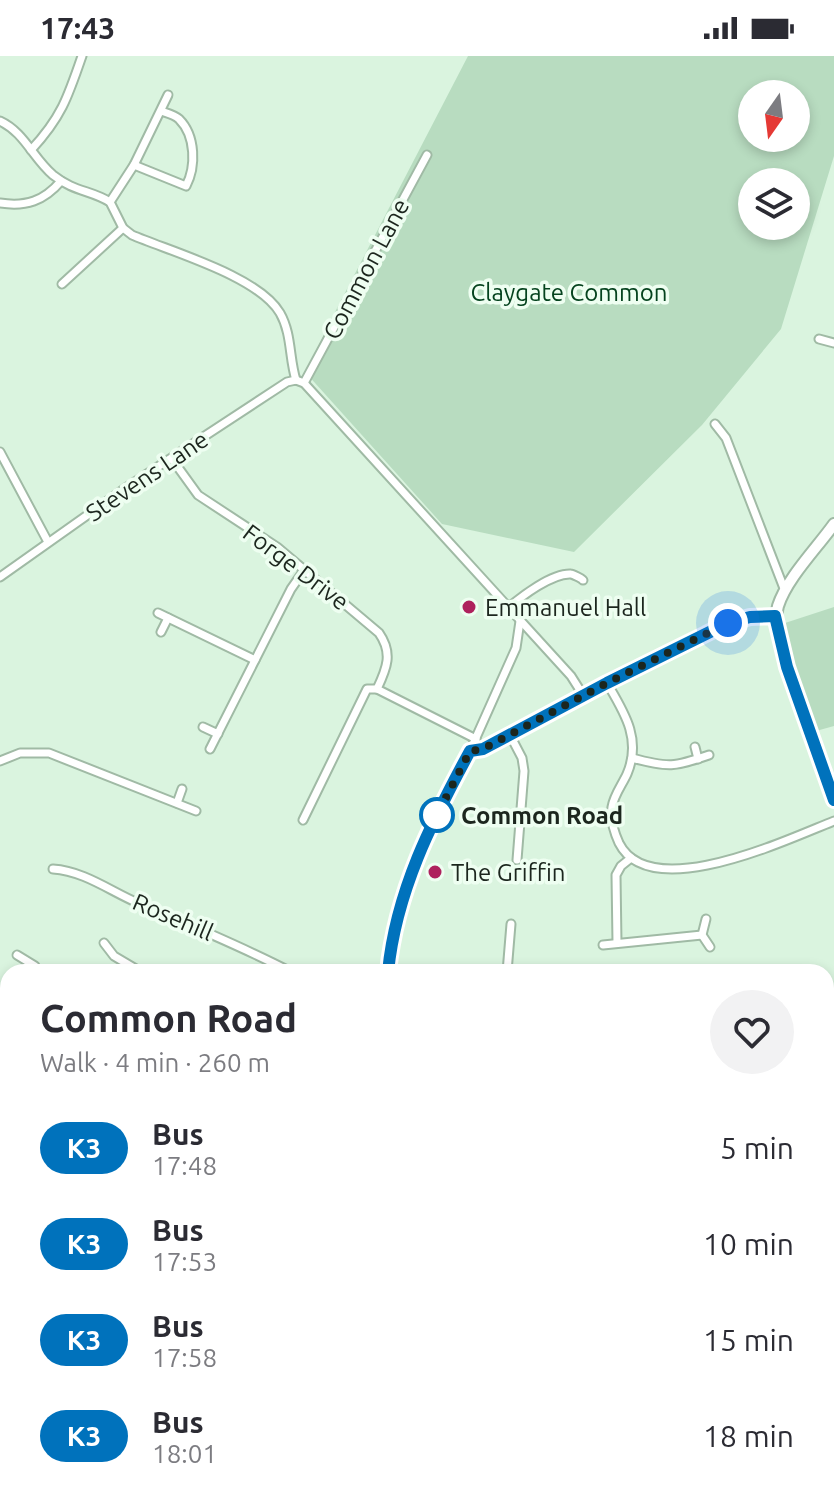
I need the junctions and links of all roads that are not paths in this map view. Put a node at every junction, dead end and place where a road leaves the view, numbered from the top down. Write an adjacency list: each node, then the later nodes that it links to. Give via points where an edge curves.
1 (82, 56): 5 (street, via 62,113)
2 (168, 95): 3 (street)
3 (161, 111): 7 (street); 7 (street, via 179,119 190,138 191,178 186,186)
4 (0, 121): 5 (street, via 17,131)
5 (31, 150): 8 (street)
6 (427, 155): 15 (street, Common Lane)
7 (134, 165): 9 (street)
8 (61, 181): 9 (street); 10 (street, via 28,204)
9 (110, 202): 11 (street)
10 (0, 203)
11 (123, 228): 12 (street); 15 (street, via 242,282 272,303 285,325)
12 (62, 284)
13 (819, 339): 14 (street)
14 (834, 343)
15 (300, 381): 18 (street, Stevens Lane, via 287,382); 25 (street)
16 (715, 424): 24 (street, via 726,438)
17 (0, 452): 20 (street)
18 (172, 459): 20 (street, Stevens Lane); 21 (street, Forge Drive, via 198,495)
19 (833, 526): 24 (street)
20 (48, 542): 22 (street, Stevens Lane)
21 (305, 569): 31 (street); 33 (street, Forge Drive, via 386,643 388,661)
22 (0, 577)
23 (583, 580): 25 (street, via 572,574 556,578)
24 (785, 591): 27 (street)
25 (508, 608): 29 (street)
26 (158, 613): 28 (street)
27 (775, 616): 32 (street, via 728,623); 47 (street, via 787,667)
28 (168, 618): 30 (street); 31 (street)
29 (520, 621): 34 (street); 38 (street, via 516,648)
30 (161, 632)
31 (255, 660): 36 (street)
32 (607, 683): 34 (street); 43 (street, via 632,730)
33 (377, 689): 38 (street); 50 (street, via 364,694)
34 (583, 695): 37 (street)
35 (203, 727): 36 (street)
36 (218, 734): 40 (street)
37 (510, 735): 41 (street); 53 (street, via 524,771)
38 (476, 739): 41 (street)
39 (695, 747): 44 (street)
40 (210, 749)
41 (470, 751): 64 (street, via 408,879)
42 (709, 755): 44 (street)
43 (632, 758): 44 (street, via 664,767); 52 (street, via 612,808 616,836)
44 (698, 759)
45 (0, 761): 48 (street, via 20,753 49,753)
46 (182, 789): 48 (street)
47 (834, 800)
48 (177, 803): 49 (street)
49 (196, 811)
50 (303, 820)
51 (834, 821): 52 (street, via 699,866 658,869)
52 (631, 858): 59 (street, via 616,875)
53 (517, 860)
54 (53, 869): 63 (street, Rosehill, via 71,870)
55 (706, 919): 57 (street)
56 (511, 924): 65 (street)
57 (702, 935): 59 (street); 61 (street)
58 (104, 943): 62 (street)
59 (617, 943): 60 (street)
60 (603, 945)
61 (710, 947)
62 (128, 964)
63 (275, 964)
64 (389, 964)
65 (508, 964)

